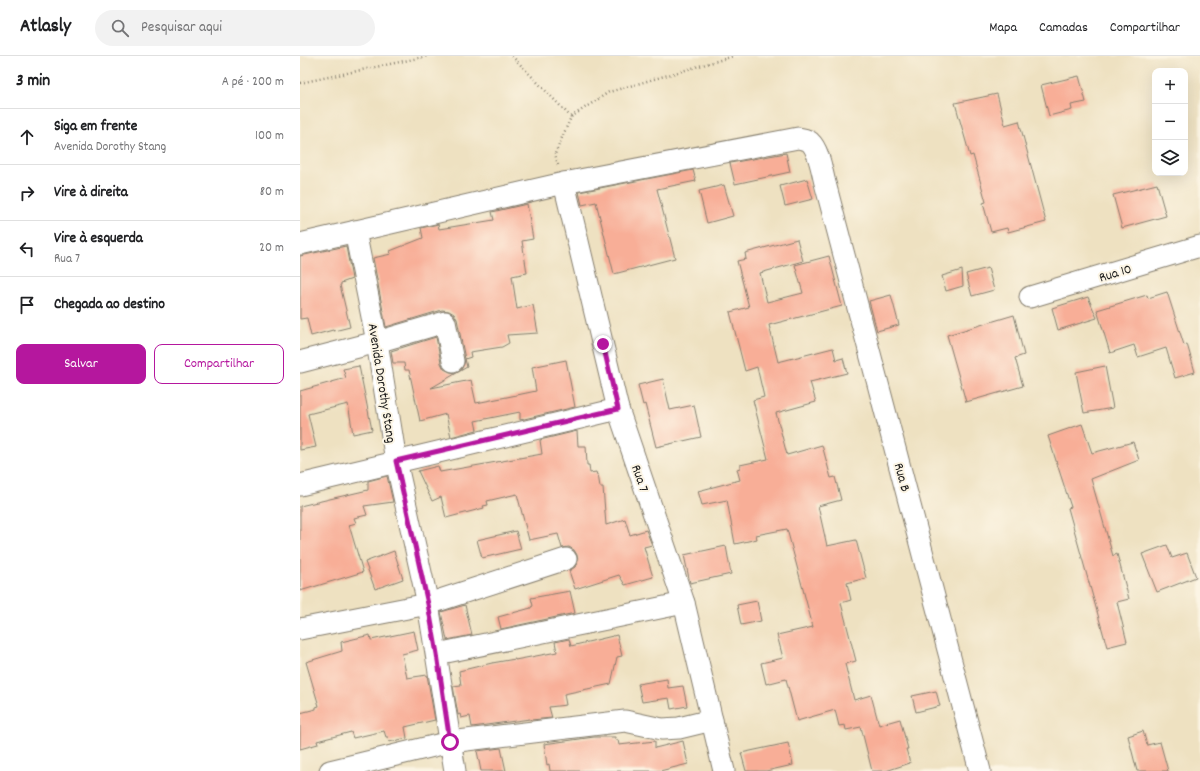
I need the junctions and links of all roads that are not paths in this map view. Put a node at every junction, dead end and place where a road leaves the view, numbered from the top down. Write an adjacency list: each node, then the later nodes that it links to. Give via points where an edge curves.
1 (564, 183): 2 (street, Rua B); 9 (street, Rua 7); 22 (street, Rua B, via 798,138 810,142 815,149)
2 (355, 232): 3 (street, Rua B); 6 (street, Avenida Dorothy Stang)
3 (300, 244)
4 (1200, 246): 5 (street, Rua 10)
5 (1030, 297)
6 (377, 342): 7 (street, via 445,322); 8 (street); 10 (street, Avenida Dorothy Stang)
7 (453, 361)
8 (300, 362)
9 (618, 409): 10 (street); 13 (street, Rua 7)
10 (396, 461): 11 (street); 14 (street, Avenida Dorothy Stang)
11 (300, 485)
12 (566, 559): 14 (street)
13 (684, 603): 16 (street); 17 (street, Rua 7)
14 (428, 604): 15 (street); 16 (street, Avenida Dorothy Stang)
15 (300, 629)
16 (437, 654): 18 (street, Avenida Dorothy Stang)
17 (712, 720): 18 (street, via 679,728 662,729 625,721); 21 (street, Rua 7)
18 (450, 742): 19 (street); 20 (street, Avenida Dorothy Stang)
19 (330, 771)
20 (455, 771)
21 (724, 771)
22 (980, 771)

